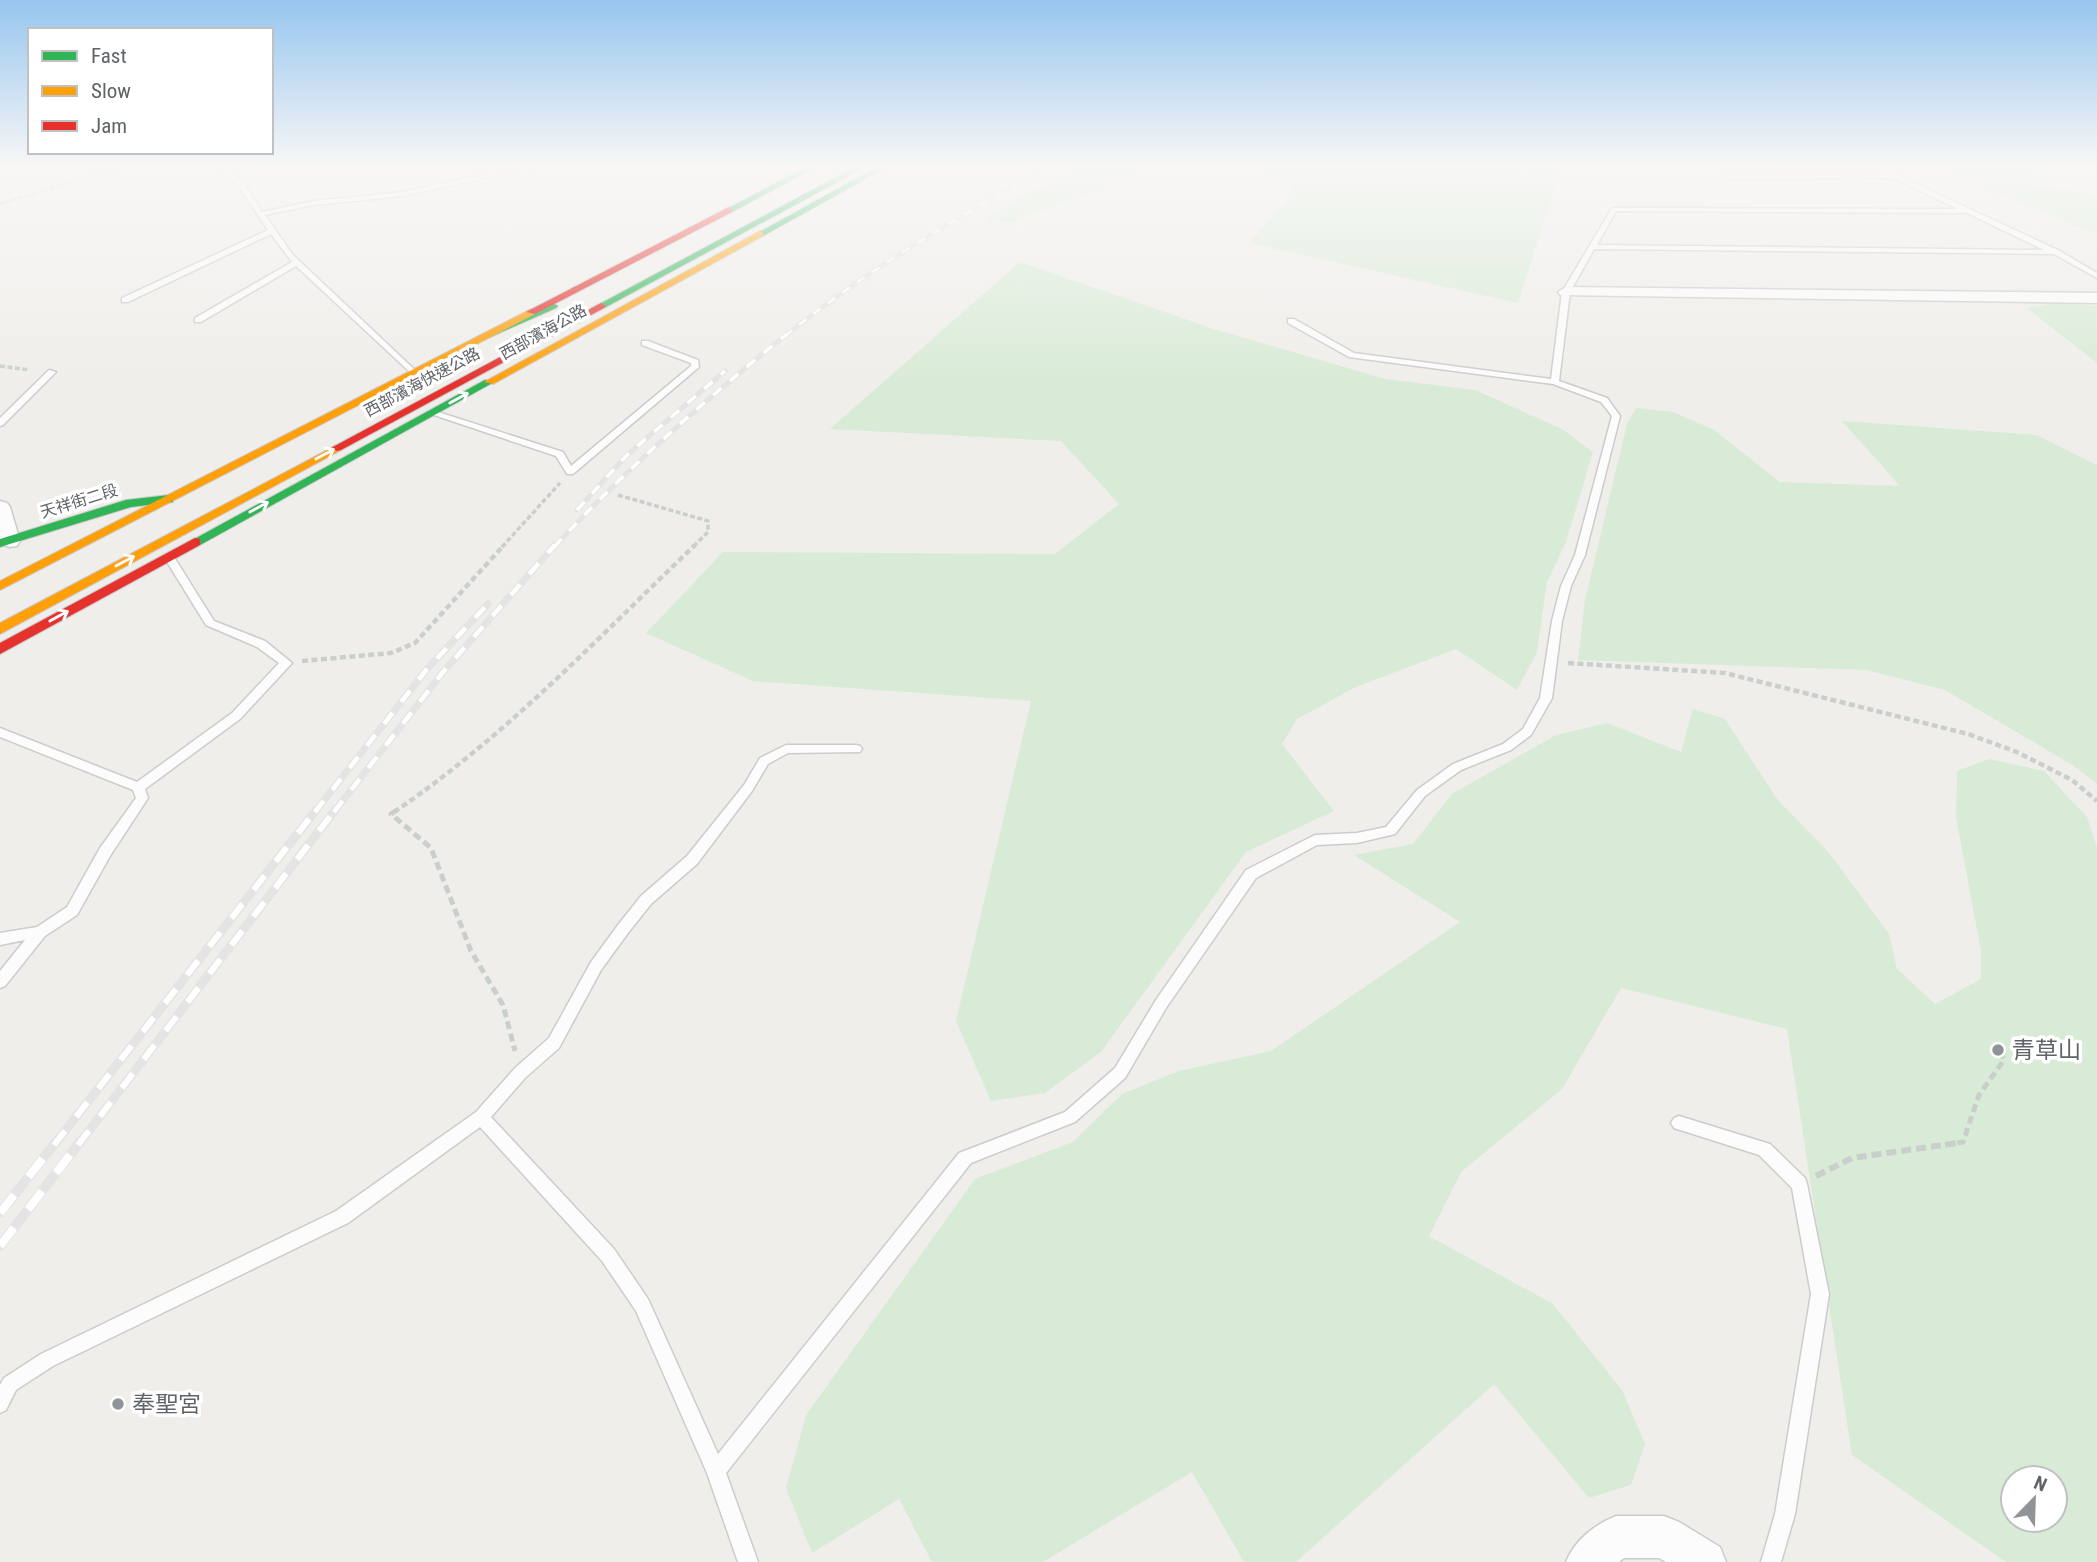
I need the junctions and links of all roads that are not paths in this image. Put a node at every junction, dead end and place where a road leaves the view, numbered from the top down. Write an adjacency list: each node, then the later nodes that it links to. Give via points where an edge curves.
1 (253, 240): 16 (lane)
2 (279, 240): 11 (lane)
3 (668, 240): 19 (main road, 西部濱海公路)
4 (695, 240): 12 (main road, 西部濱海快速公路)
5 (725, 240): 33 (main road, 西部濱海快速公路, one-way to 5)
6 (749, 240): 24 (main road, 西部濱海公路, one-way to 6)
7 (1599, 240): 9 (lane)
8 (2030, 240): 10 (lane)
9 (1595, 247): 10 (lane); 14 (lane)
10 (2055, 252): 13 (lane)
11 (296, 263): 17 (lane); 22 (lane)
12 (632, 272): 19 (main road); 29 (main road, 西部濱海快速公路)
13 (2097, 276)
14 (1566, 292): 15 (street); 23 (lane)
15 (2097, 298)
16 (125, 300)
17 (198, 320)
18 (1291, 321): 23 (lane, via 1352,355)
19 (484, 336): 22 (main road, 西部濱海公路)
20 (645, 343): 26 (lane, via 695,362 695,367)
21 (52, 372): 25 (lane)
22 (414, 373): 27 (main road, 西部濱海公路)
23 (1555, 382): 44 (lane, via 1604,400 1616,416 1580,555 1557,621 1546,698 1527,732 1507,747 1457,767 1420,793 1390,831 1315,840 1251,874 1161,1004 1120,1073 1070,1117 965,1158)
24 (432, 413): 26 (lane, via 560,454); 31 (main road, 西部濱海公路, one-way to 24)
25 (0, 422)
26 (570, 472)
27 (169, 499): 30 (main road, 天祥街二段, via 130,503); 32 (main road, 西部濱海公路)
28 (0, 507): 30 (street)
29 (145, 530)
30 (4, 542)
31 (169, 556): 34 (main road, 西部濱海公路, one-way to 31); 37 (lane, via 210,623 261,643 286,663 236,716)
32 (0, 586)
33 (0, 629)
34 (0, 649)
35 (0, 732): 37 (lane)
36 (856, 749): 41 (lane, via 786,749 764,761 692,860 646,900 623,929 596,966 554,1044 520,1073)
37 (138, 788): 38 (lane, via 142,798 72,911)
38 (40, 932): 39 (lane); 40 (lane)
39 (0, 939)
40 (0, 982)
41 (481, 1117): 43 (lane, via 342,1217 47,1360 10,1384); 44 (lane, via 608,1255 642,1305)
42 (1679, 1123): 48 (lane, via 1764,1149 1799,1184 1820,1294 1785,1514)
43 (0, 1404)
44 (716, 1471): 45 (lane)
45 (748, 1562)
46 (1587, 1562): 47 (street, via 1616,1537 1664,1538)
47 (1705, 1562)
48 (1771, 1562)

